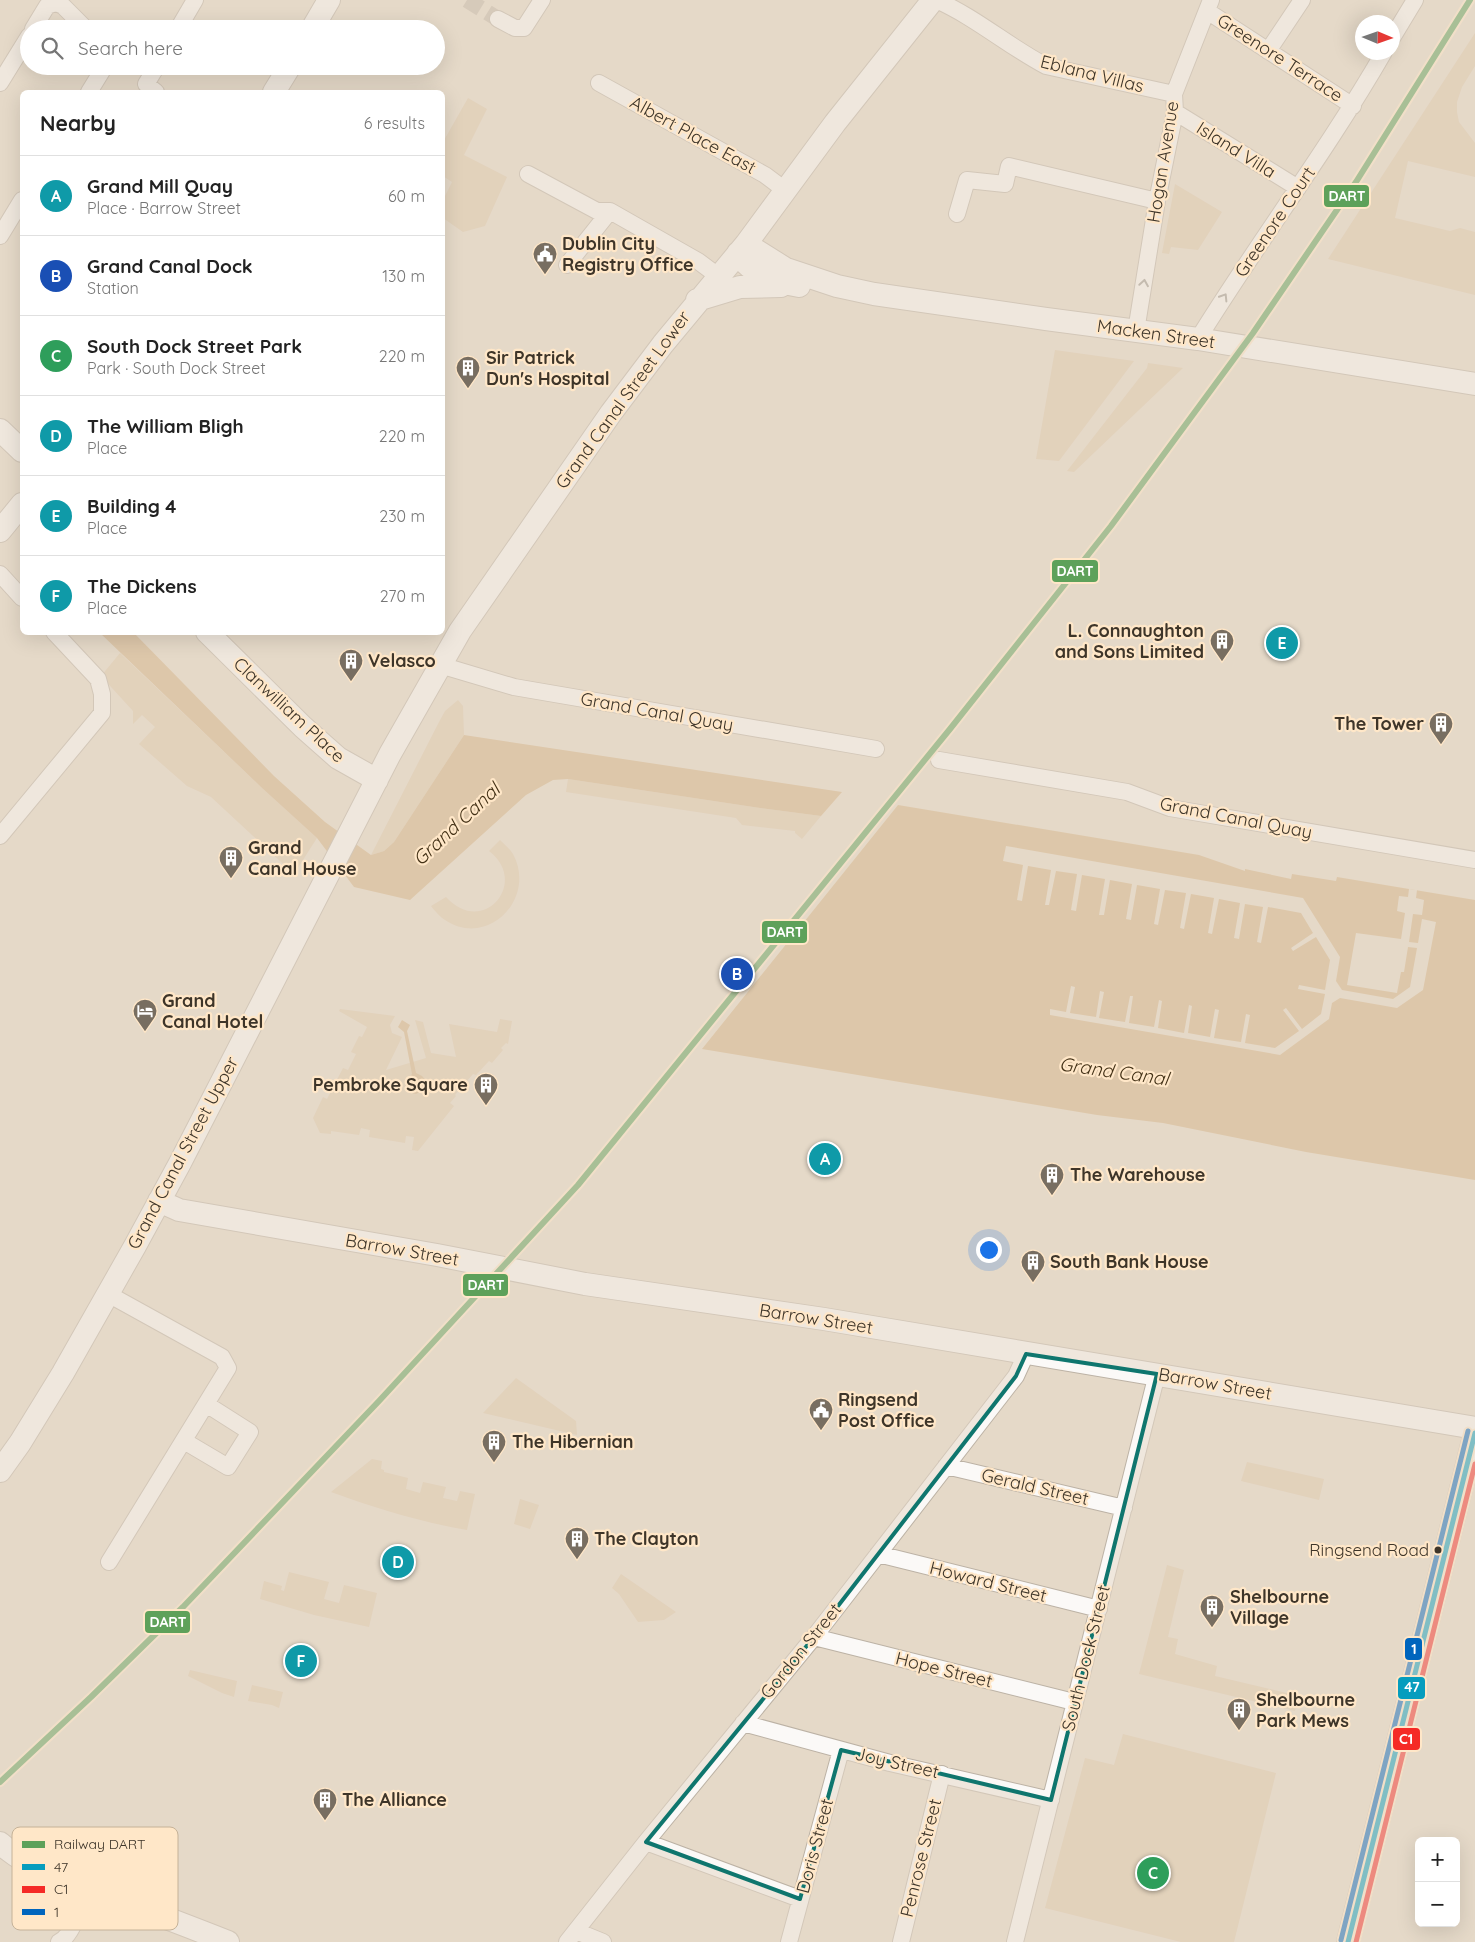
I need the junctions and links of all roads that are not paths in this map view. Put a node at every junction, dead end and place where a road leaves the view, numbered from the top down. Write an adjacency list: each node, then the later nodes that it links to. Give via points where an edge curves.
1 (195, 0): 11 (street)
2 (330, 0): 12 (street)
3 (542, 0): 8 (street, via 524,28 515,28)
4 (934, 0): 25 (street, Eblana Villas, via 954,8 1046,66); 30 (street, Grand Canal Street Lower, via 835,123)
5 (1302, 0): 15 (street)
6 (1415, 0): 13 (street)
7 (1209, 5): 15 (street, Greenore Terrace); 25 (street, Hogan Avenue)
8 (498, 19)
9 (38, 20): 10 (street, via 47,6 56,3)
10 (77, 20)
11 (183, 20)
12 (318, 20)
13 (1400, 25)
14 (20, 51): 20 (street)
15 (1268, 51): 26 (street, Greenore Terrace)
16 (1379, 60): 26 (street, Greenore Court)
17 (99, 75): 22 (street)
18 (152, 75): 23 (street, via 146,84)
19 (284, 75): 24 (street)
20 (0, 83)
21 (599, 84): 30 (street, Albert Place East, via 765,175)
22 (90, 90)
23 (154, 90)
24 (275, 90)
25 (1174, 94): 27 (street, Hogan Avenue)
26 (1353, 106): 29 (street, Greenore Court)
27 (1175, 112): 29 (street, Island Villa); 31 (street, Hogan Avenue)
28 (528, 174): 33 (street, via 597,211)
29 (1298, 188): 43 (street, Greenore Court, one-way to 29)
30 (786, 190): 36 (street, Grand Canal Street Lower)
31 (1157, 201): 34 (street, via 1009,166 1005,184 967,180); 42 (street, Hogan Avenue, one-way to 31)
32 (20, 203): 35 (street)
33 (610, 212): 37 (street); 38 (street, via 698,261)
34 (957, 214)
35 (0, 236)
36 (742, 248): 38 (street, Grand Canal Street Lower); 39 (street, Macken Street, via 743,262 756,271); 40 (street, Macken Street, via 786,270)
37 (567, 265)
38 (718, 276): 41 (street, Grand Canal Street Lower)
39 (797, 286): 40 (street, Macken Street); 41 (street, via 740,287)
40 (837, 286): 42 (street, Macken Street)
41 (697, 300): 53 (street, Grand Canal Street Lower, via 568,474)
42 (1136, 331): 43 (street, Macken Street)
43 (1198, 339): 44 (street, Macken Street)
44 (1474, 381)
45 (0, 430): 46 (street)
46 (20, 449)
47 (20, 507): 48 (street)
48 (0, 531)
49 (0, 574): 50 (street)
50 (20, 596)
51 (57, 635): 58 (street, via 98,679 102,713)
52 (210, 635): 56 (street, Clanwilliam Place, via 338,758)
53 (440, 665): 54 (street, Grand Canal Quay, via 514,687); 56 (street, Grand Canal Street Lower)
54 (876, 749)
55 (939, 760): 59 (street, Grand Canal Quay, via 1127,792 1189,812)
56 (377, 780): 57 (street, Grand Canal Street Lower)
57 (353, 828): 60 (street, Grand Canal Street Upper)
58 (0, 836)
59 (1475, 860)
60 (159, 1201): 61 (street, Grand Canal Street Upper); 62 (street, Barrow Street, via 178,1210 585,1284 824,1319)
61 (108, 1294): 64 (street, via 222,1357 228,1368); 69 (street, Grand Canal Street Upper, via 63,1373)
62 (1026, 1354): 63 (street, Barrow Street); 68 (street, Gordon Street, via 1016,1376)
63 (1157, 1374): 65 (street, Barrow Street); 70 (street, South Dock Street)
64 (206, 1404): 67 (street); 67 (street, via 250,1432 228,1467)
65 (1475, 1428)
66 (1475, 1433): 93 (street)
67 (184, 1441): 72 (street)
68 (946, 1466): 70 (street, Gerald Street); 71 (street, Gordon Street)
69 (0, 1471)
70 (1124, 1508): 73 (street, South Dock Street)
71 (878, 1554): 73 (street, Howard Street); 74 (street, Gordon Street)
72 (109, 1562)
73 (1099, 1609): 75 (street, South Dock Street)
74 (814, 1637): 75 (street, Hope Street); 76 (street, Gordon Street)
75 (1074, 1702): 79 (street, South Dock Street)
76 (744, 1723): 77 (street, Joy Street); 80 (street, Gordon Street)
77 (841, 1750): 78 (street, Joy Street); 83 (street, Doris Street)
78 (942, 1774): 79 (street, Joy Street); 91 (street, Penrose Street)
79 (1051, 1800): 92 (street, South Dock Street)
80 (646, 1842): 83 (street); 86 (street, Gordon Street)
81 (0, 1843): 82 (street)
82 (12, 1852)
83 (800, 1899): 90 (street, Doris Street)
84 (178, 1923): 88 (street)
85 (71, 1930): 87 (street)
86 (572, 1937): 89 (street)
87 (59, 1942)
88 (228, 1942)
89 (603, 1942)
90 (789, 1942)
91 (901, 1942)
92 (1015, 1942)
93 (1348, 1942)

